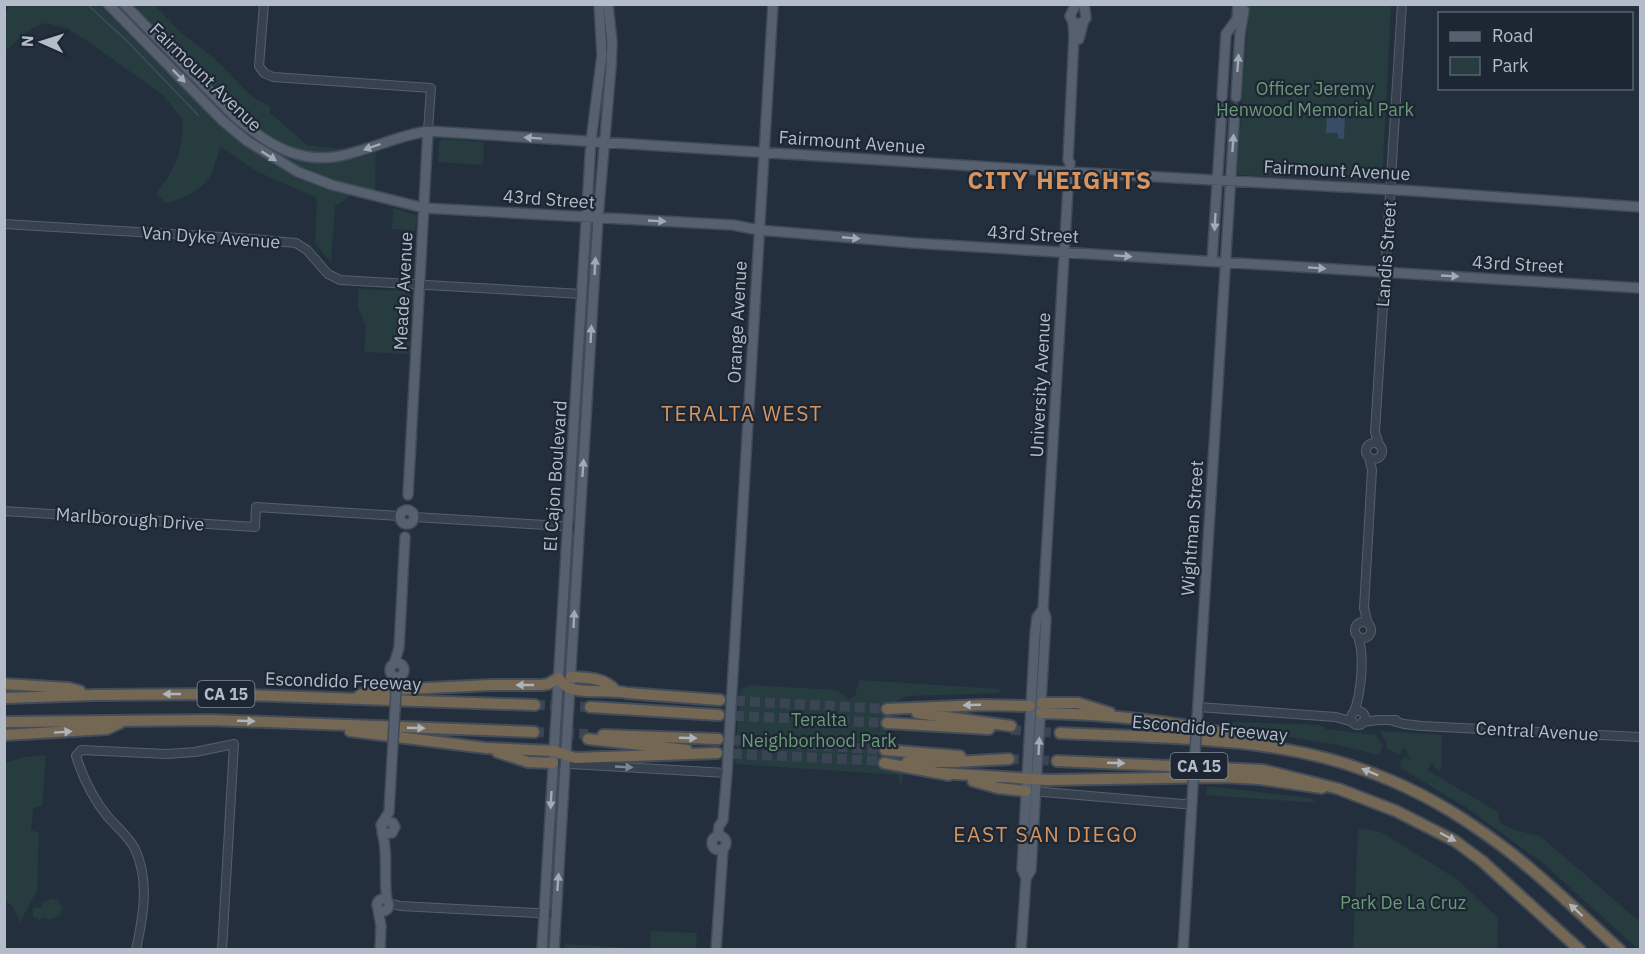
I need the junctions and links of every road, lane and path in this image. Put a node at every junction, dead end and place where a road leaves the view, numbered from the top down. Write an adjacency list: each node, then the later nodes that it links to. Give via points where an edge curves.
1 (108, 4): 32 (main road, Fairmount Avenue, one-way to 32, via 223,121 276,160 315,179)
2 (124, 4): 23 (main road, Fairmount Avenue, one-way to 2, via 340,156 301,155 278,149 234,116)
3 (264, 4): 23 (street, Meade Avenue, via 259,66 264,73 273,77 431,88)
4 (599, 4): 13 (main road, El Cajon Boulevard)
5 (608, 4): 14 (main road, El Cajon Boulevard)
6 (773, 4): 26 (main road, Orange Avenue)
7 (1238, 4): 17 (main road, via 1237,19 1226,34)
8 (1244, 4): 19 (main road, Wightman Street, one-way to 8)
9 (1402, 4): 30 (street, Landis Street)
10 (1075, 7): 11 (main road); 12 (main road, via 1071,14)
11 (1084, 8): 12 (main road, via 1087,16)
12 (1078, 22): 15 (main road, University Avenue); 16 (main road, University Avenue)
13 (602, 51): 14 (main road); 18 (main road, El Cajon Boulevard)
14 (612, 64): 22 (main road, El Cajon Boulevard)
15 (1071, 77): 16 (main road); 27 (main road, University Avenue)
16 (1077, 93): 27 (main road, University Avenue)
17 (1222, 96): 19 (main road); 20 (main road)
18 (598, 97): 22 (main road, via 603,99); 24 (main road, El Cajon Boulevard)
19 (1236, 97): 21 (main road, Wightman Street)
20 (1222, 108): 21 (main road, via 1227,112); 28 (main road)
21 (1235, 110): 29 (main road, Wightman Street, one-way to 21)
22 (607, 114): 25 (main road, El Cajon Boulevard)
23 (428, 131): 24 (main road, Fairmount Avenue, one-way to 23); 32 (main road, Meade Avenue)
24 (591, 141): 25 (main road, Fairmount Avenue); 33 (main road, El Cajon Boulevard)
25 (603, 142): 26 (main road, Fairmount Avenue); 34 (main road, El Cajon Boulevard)
26 (764, 153): 27 (main road, Fairmount Avenue); 36 (main road, Orange Avenue)
27 (1070, 167): 28 (main road, Fairmount Avenue); 37 (main road, University Avenue)
28 (1217, 180): 29 (main road, Fairmount Avenue); 38 (main road, one-way to 38)
29 (1230, 181): 30 (main road, Fairmount Avenue); 39 (main road, Wightman Street)
30 (1391, 190): 31 (main road, Fairmount Avenue); 40 (street, Landis Street)
31 (1641, 207)
32 (424, 208): 33 (main road, 43rd Street); 41 (main road, Meade Avenue)
33 (587, 218): 34 (main road, 43rd Street); 43 (main road, El Cajon Boulevard)
34 (598, 218): 36 (main road, 43rd Street, one-way to 36, via 733,225); 53 (main road, El Cajon Boulevard, one-way to 34)
35 (4, 224): 41 (street, Van Dyke Avenue, via 296,243 333,278)
36 (759, 230): 37 (main road, 43rd Street, one-way to 37); 92 (main road, Orange Avenue)
37 (1064, 252): 38 (main road, 43rd Street, one-way to 38); 55 (main road, University Avenue)
38 (1212, 261): 39 (main road, 43rd Street)
39 (1225, 262): 40 (main road, 43rd Street, one-way to 40); 72 (main road, Wightman Street)
40 (1385, 272): 42 (main road, 43rd Street, one-way to 42); 44 (street, Landis Street)
41 (420, 285): 43 (street, Van Dyke Avenue); 51 (main road, Meade Avenue)
42 (1641, 288)
43 (582, 294): 52 (main road, El Cajon Boulevard)
44 (1375, 432): 45 (street, Landis Street); 46 (street, Landis Street)
45 (1370, 444): 46 (street); 47 (street, via 1366,450)
46 (1379, 445): 48 (street, via 1382,451)
47 (1369, 457): 48 (street); 49 (street)
48 (1378, 457): 49 (street)
49 (1372, 470): 54 (street)
50 (4, 512): 51 (street, Marlborough Drive, via 255,527 256,507)
51 (406, 517): 52 (street); 98 (main road, Meade Avenue, bridge)
52 (568, 526): 53 (street); 63 (main road, El Cajon Boulevard)
53 (579, 527): 64 (main road, El Cajon Boulevard, one-way to 53)
54 (1364, 608): 56 (street); 57 (street)
55 (1043, 609): 58 (main road, University Avenue, via 1037,617); 62 (main road, University Avenue)
56 (1358, 623): 57 (street); 59 (street)
57 (1368, 624): 60 (street, via 1371,631)
58 (1035, 634): 62 (main road); 70 (main road, University Avenue)
59 (1358, 636): 60 (street); 61 (street)
60 (1367, 637): 61 (street)
61 (1361, 650): 74 (street)
62 (1044, 656): 73 (main road, University Avenue)
63 (558, 678): 64 (highway); 68 (highway, one-way to 68, via 541,685 367,692); 87 (main road, El Cajon Boulevard)
64 (571, 683): 71 (highway, via 604,681 627,693 719,707 676,712); 88 (main road, El Cajon Boulevard)
65 (4, 684): 66 (highway, via 69,688)
66 (95, 694): 67 (highway, Escondido Freeway / CA 15); 68 (highway, Escondido Freeway / CA 15, one-way to 66)
67 (4, 698)
68 (356, 698): 69 (highway, Escondido Freeway / CA 15)
69 (535, 705)
70 (1030, 706): 73 (main road); 78 (highway, one-way to 78, via 887,709 1011,728); 94 (main road, University Avenue)
71 (590, 707)
72 (1198, 707): 75 (street); 97 (main road, Wightman Street, bridge)
73 (1042, 708): 86 (highway, via 1078,703 1122,717 1222,732); 94 (main road, University Avenue, one-way to 73)
74 (1359, 715): 75 (street); 75 (street, via 1351,718 1353,722); 83 (street, Central Avenue, via 1433,725)
75 (1336, 717)
76 (124, 720): 77 (highway, CA 15); 79 (highway, CA 15, one-way to 79); 82 (highway, one-way to 76, via 107,729)
77 (4, 722)
78 (887, 723)
79 (336, 725): 80 (highway, CA 15, one-way to 80); 85 (highway, via 352,732)
80 (534, 732)
81 (1060, 733): 86 (highway, Escondido Freeway / CA 15, via 1239,743)
82 (4, 735)
83 (1641, 737)
84 (717, 739): 88 (highway, one-way to 84, via 717,753 588,736)
85 (486, 748): 87 (highway); 91 (highway, via 528,762)
86 (1284, 750): 110 (highway, Escondido Freeway / CA 15, one-way to 86, via 1506,849 1438,804 1360,768)
87 (554, 751): 88 (highway); 91 (main road, El Cajon Boulevard)
88 (566, 759): 91 (street); 92 (street, one-way to 92); 100 (main road, El Cajon Boulevard, one-way to 88)
89 (1009, 759): 93 (highway, via 885,758)
90 (1057, 761): 95 (highway, Escondido Freeway / CA 15, one-way to 95, via 1263,770)
91 (553, 763): 99 (main road, El Cajon Boulevard, one-way to 99)
92 (727, 773): 106 (main road, Orange Avenue, via 725,826 721,837 714,837 712,843 720,849)
93 (942, 774): 94 (highway); 96 (highway, via 998,788)
94 (1031, 779): 95 (highway, via 1224,777); 96 (main road, University Avenue)
95 (1339, 789): 109 (highway, Escondido Freeway / CA 15, one-way to 109, via 1396,811 1455,841)
96 (1031, 791): 97 (street); 107 (main road, University Avenue, via 1022,869 1026,878)
97 (1192, 803): 108 (main road, Wightman Street)
98 (385, 905): 99 (street); 103 (main road, Meade Avenue)
99 (544, 913): 100 (street); 104 (main road, El Cajon Boulevard)
100 (556, 914): 105 (main road, El Cajon Boulevard)
101 (136, 950): 102 (street, via 144,909 141,865 134,847 93,796 80,769 78,751 167,754 234,744)
102 (222, 950)
103 (380, 950)
104 (542, 950)
105 (554, 950)
106 (716, 950)
107 (1022, 950)
108 (1183, 950)
109 (1580, 950)
110 (1620, 950)

